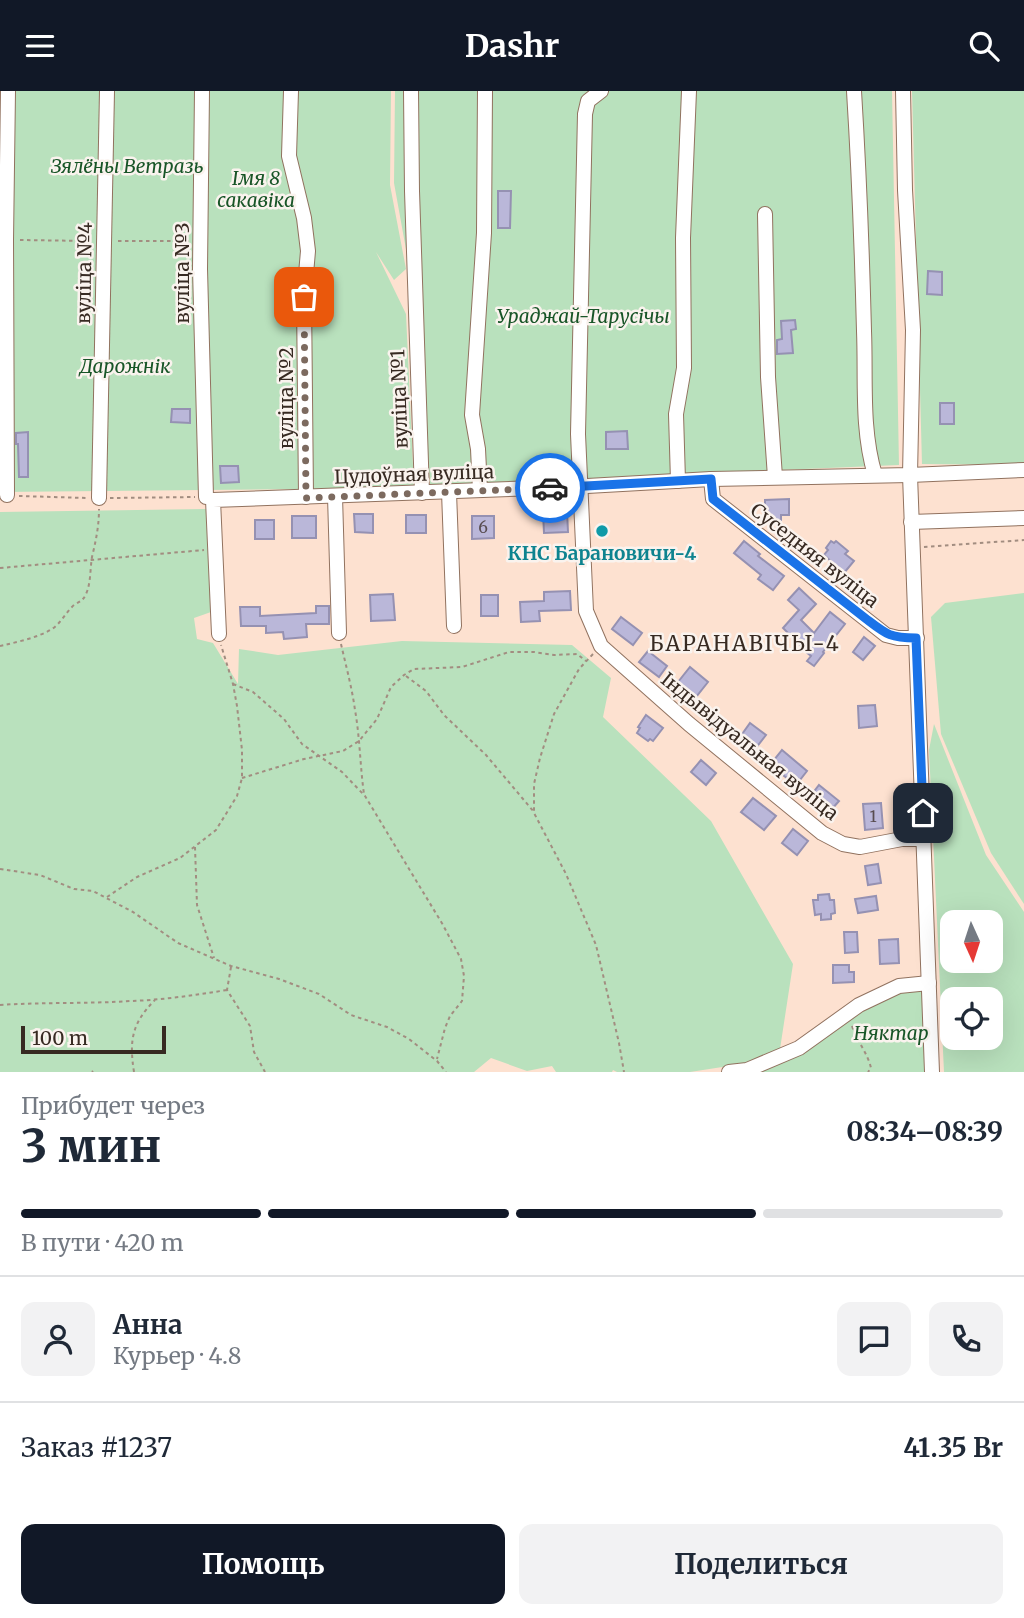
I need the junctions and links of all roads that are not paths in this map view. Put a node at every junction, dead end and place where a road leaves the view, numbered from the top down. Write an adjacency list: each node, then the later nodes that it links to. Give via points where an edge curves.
1 (8, 91): 22 (street)
2 (107, 91): 24 (street, вуліца №4)
3 (202, 91): 26 (street, вуліца №3, via 200,269)
4 (291, 91): 25 (street, вуліца №2, via 289,156 308,251 304,297)
5 (411, 91): 21 (street, вуліца №1)
6 (485, 91): 19 (street, via 484,233 472,415)
7 (601, 91): 18 (street, Індывідуальная вуліца, via 588,101 585,114 578,434)
8 (689, 91): 17 (street, via 684,368 676,414)
9 (854, 91): 13 (street, via 866,404)
10 (903, 91): 14 (street, via 913,330)
11 (765, 214): 15 (street)
12 (1024, 470): 14 (street, Цудоўная вуліца)
13 (874, 475): 14 (street, Цудоўная вуліца); 15 (street, Цудоўная вуліца)
14 (910, 475): 28 (street)
15 (775, 477): 16 (street, Цудоўная вуліца)
16 (711, 479): 17 (street, Цудоўная вуліца); 33 (street, Суседняя вуліца, via 713,499 886,635)
17 (678, 481): 18 (street, Цудоўная вуліца)
18 (581, 487): 19 (street, Цудоўная вуліца); 34 (street, Індывідуальная вуліца, via 586,611 601,646 822,833 860,848)
19 (480, 490): 20 (street, Цудоўная вуліца)
20 (449, 492): 21 (street, Цудоўная вуліца); 30 (street)
21 (422, 493): 23 (street, Цудоўная вуліца)
22 (6, 495)
23 (335, 496): 25 (street, Цудоўная вуліца); 31 (street)
24 (99, 498)
25 (306, 498): 26 (street, Цудоўная вуліца)
26 (209, 499): 32 (street, вуліца №3)
27 (1017, 519): 28 (street); 29 (street)
28 (911, 522): 33 (street)
29 (1024, 529)
30 (454, 626)
31 (339, 633)
32 (219, 634)
33 (916, 638): 34 (street)
34 (923, 839): 35 (street)
35 (929, 983): 36 (street, via 899,986 859,1005 799,1048 747,1070); 37 (street)
36 (729, 1072)
37 (932, 1072)

